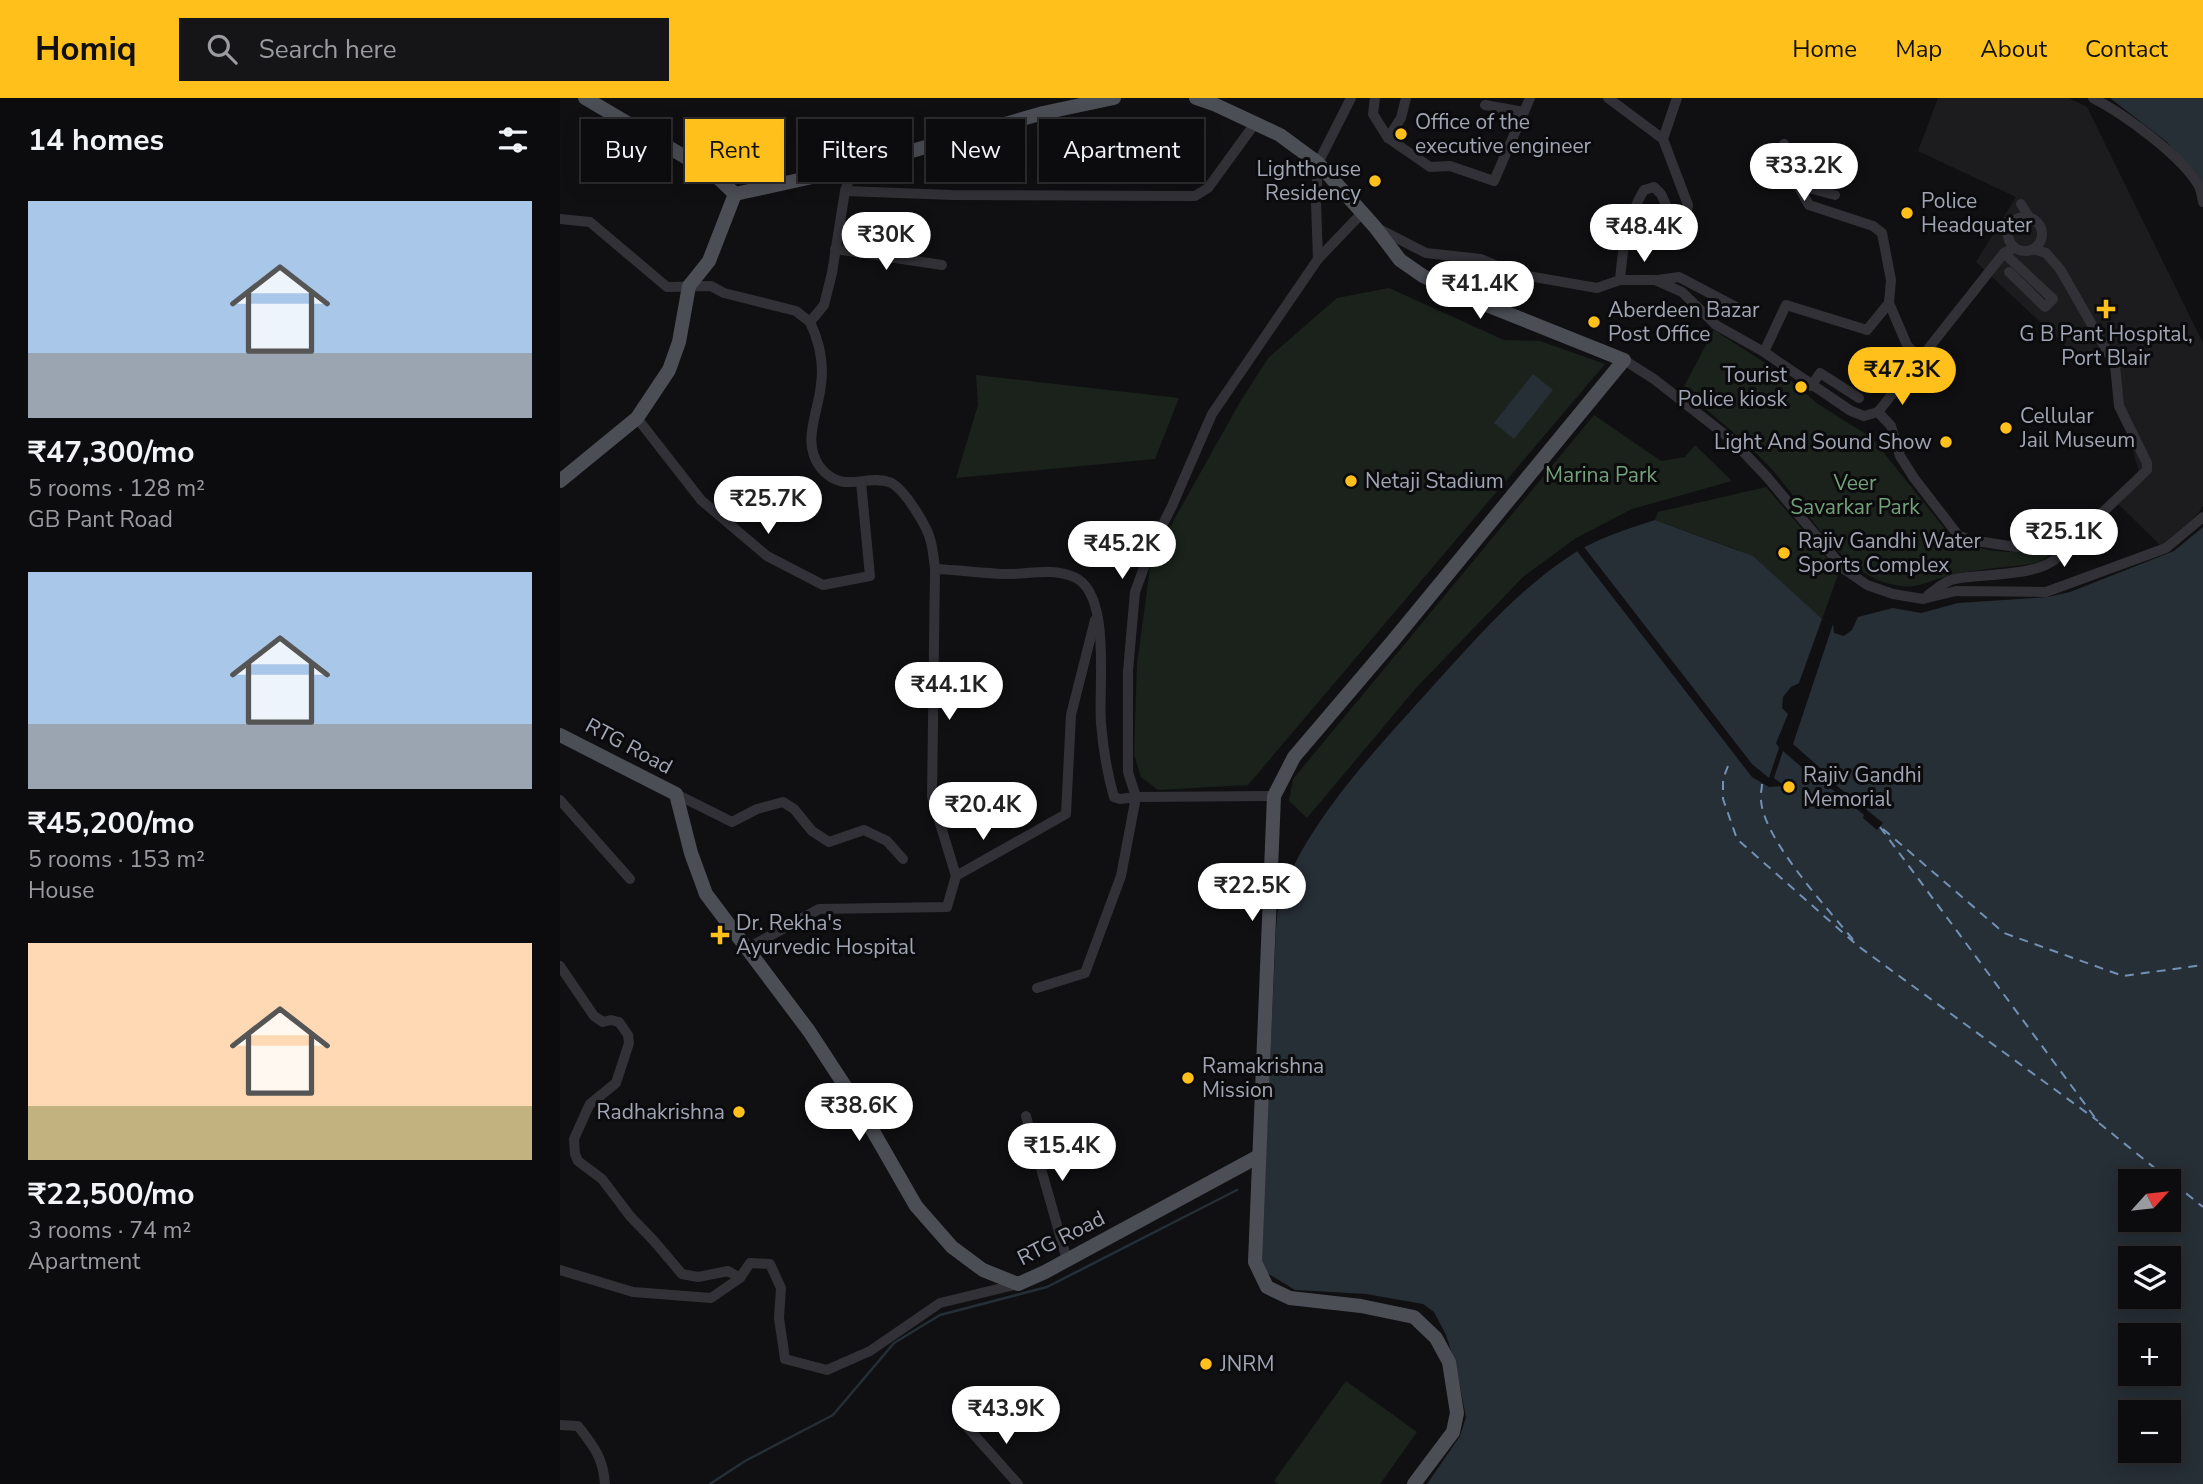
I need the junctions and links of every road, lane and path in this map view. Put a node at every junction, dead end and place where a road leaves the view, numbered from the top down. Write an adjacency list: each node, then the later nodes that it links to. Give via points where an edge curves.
1 (585, 98): 24 (main road, via 714,174)
2 (1114, 98): 18 (main road, via 1042,113)
3 (1196, 98): 11 (main road)
4 (1351, 98): 19 (street)
5 (1375, 98): 15 (street, via 1373,114)
6 (1406, 98): 15 (street, via 1401,118)
7 (1530, 98): 13 (street)
8 (1608, 98): 16 (street)
9 (1677, 98): 16 (street)
10 (2093, 98): 26 (street, via 2127,118 2175,159 2199,187)
11 (1213, 101): 14 (main road)
12 (1485, 105): 13 (street)
13 (1524, 112): 15 (street, via 1494,181 1450,166 1430,167)
14 (1256, 122): 19 (main road); 23 (street, via 1208,188 1195,197)
15 (1388, 138)
16 (1663, 139): 38 (street, via 1688,205 1687,214 1675,215 1654,187 1644,190 1624,236)
17 (1784, 144): 20 (street, via 1780,163)
18 (912, 151)
19 (1318, 163): 28 (main road); 35 (street)
20 (1792, 175): 25 (street, via 1805,187); 41 (street, via 1809,205 1882,233 1891,280)
21 (798, 180): 24 (main road)
22 (848, 182): 23 (street)
23 (845, 191): 32 (street)
24 (735, 194): 40 (main road, via 709,261)
25 (1835, 195)
26 (2203, 202)
27 (2021, 204): 29 (street)
28 (1362, 213): 31 (main road); 35 (street)
29 (2029, 217): 33 (street, via 2038,223 2042,234); 34 (street, via 2017,218 2009,226)
30 (560, 219): 40 (street, via 590,222 667,287)
31 (1375, 227): 38 (street, via 1426,253 1482,259 1517,274 1597,288); 46 (main road, via 1400,260 1423,276)
32 (835, 249): 36 (street); 43 (street, via 824,305)
33 (2033, 249): 34 (street); 54 (street, via 2046,253 2060,269 2115,365 2119,406 2147,463 2147,470 2082,532)
34 (2009, 250): 37 (street, via 2053,299 2045,307); 45 (street)
35 (1318, 259): 61 (street, via 1212,414 1135,592 1128,671 1128,772)
36 (942, 265)
37 (2008, 271)
38 (1620, 280): 39 (street)
39 (1655, 280): 42 (street, via 1679,277); 44 (street, via 1682,292 1716,325)
40 (689, 286): 43 (street, via 711,286 796,312); 50 (main road, via 669,370)
41 (1889, 303): 44 (street, via 1867,330 1786,305); 45 (street, via 1907,345)
42 (1736, 307)
43 (810, 322): 52 (street, via 821,358 811,433 813,452 820,468 832,477 847,484)
44 (1764, 352): 47 (street)
45 (1919, 359): 49 (street)
46 (1624, 360): 56 (street, via 1733,441 1844,569 1867,585); 60 (main road, via 1294,757)
47 (1811, 386): 48 (street, via 1820,373); 49 (street, via 1851,411 1864,416)
48 (1859, 398)
49 (1878, 412): 54 (street, via 1891,426 1900,456 1914,478 1958,535 2016,547)
50 (637, 418): 51 (main road); 52 (street, via 701,500 768,556 823,585 870,576)
51 (560, 481)
52 (861, 482): 55 (street, via 889,482 902,490 931,540)
53 (2203, 517): 56 (street, via 2166,548 2046,592 1956,591)
54 (2066, 539): 56 (street, via 2056,558 2038,569 1948,581)
55 (935, 569): 57 (street, via 1075,577 1086,585); 64 (street, via 932,797)
56 (1923, 598)
57 (1097, 611): 61 (street, via 1108,778 1114,797); 64 (street, via 1071,715 1066,814)
58 (560, 735): 59 (main road, RTG Road)
59 (676, 794): 63 (street, via 732,822 783,802 811,831 829,842 864,830 887,841); 66 (main road, RTG Road, via 706,894)
60 (1274, 796): 61 (street); 70 (main road)
61 (1136, 797): 68 (street, via 1121,876 1085,973)
62 (560, 800): 65 (street)
63 (903, 859)
64 (956, 876): 66 (street, via 947,907 819,909)
65 (630, 879)
66 (748, 948): 74 (main road, RTG Road, via 862,1112 916,1206 952,1247 983,1270)
67 (560, 966): 73 (street, via 594,1016 619,1023 629,1043 616,1083 590,1104 578,1131 574,1149 578,1160 602,1179 681,1274 698,1277 728,1270)
68 (1037, 988)
69 (1026, 1116): 71 (street)
70 (1259, 1156): 71 (main road, RTG Road); 79 (main road, via 1255,1262 1267,1287 1290,1298 1414,1317 1436,1338 1449,1362 1457,1413 1453,1432)
71 (1067, 1259): 74 (main road, RTG Road)
72 (560, 1269): 73 (street, via 633,1293 711,1298)
73 (740, 1278): 74 (street, via 750,1264 770,1264 781,1288 779,1318 785,1359 827,1370 870,1351 940,1303)
74 (1018, 1284)
75 (560, 1425): 77 (street, via 578,1426 589,1440 603,1464)
76 (968, 1428): 78 (street)
77 (605, 1484)
78 (1018, 1484)
79 (1414, 1484)

